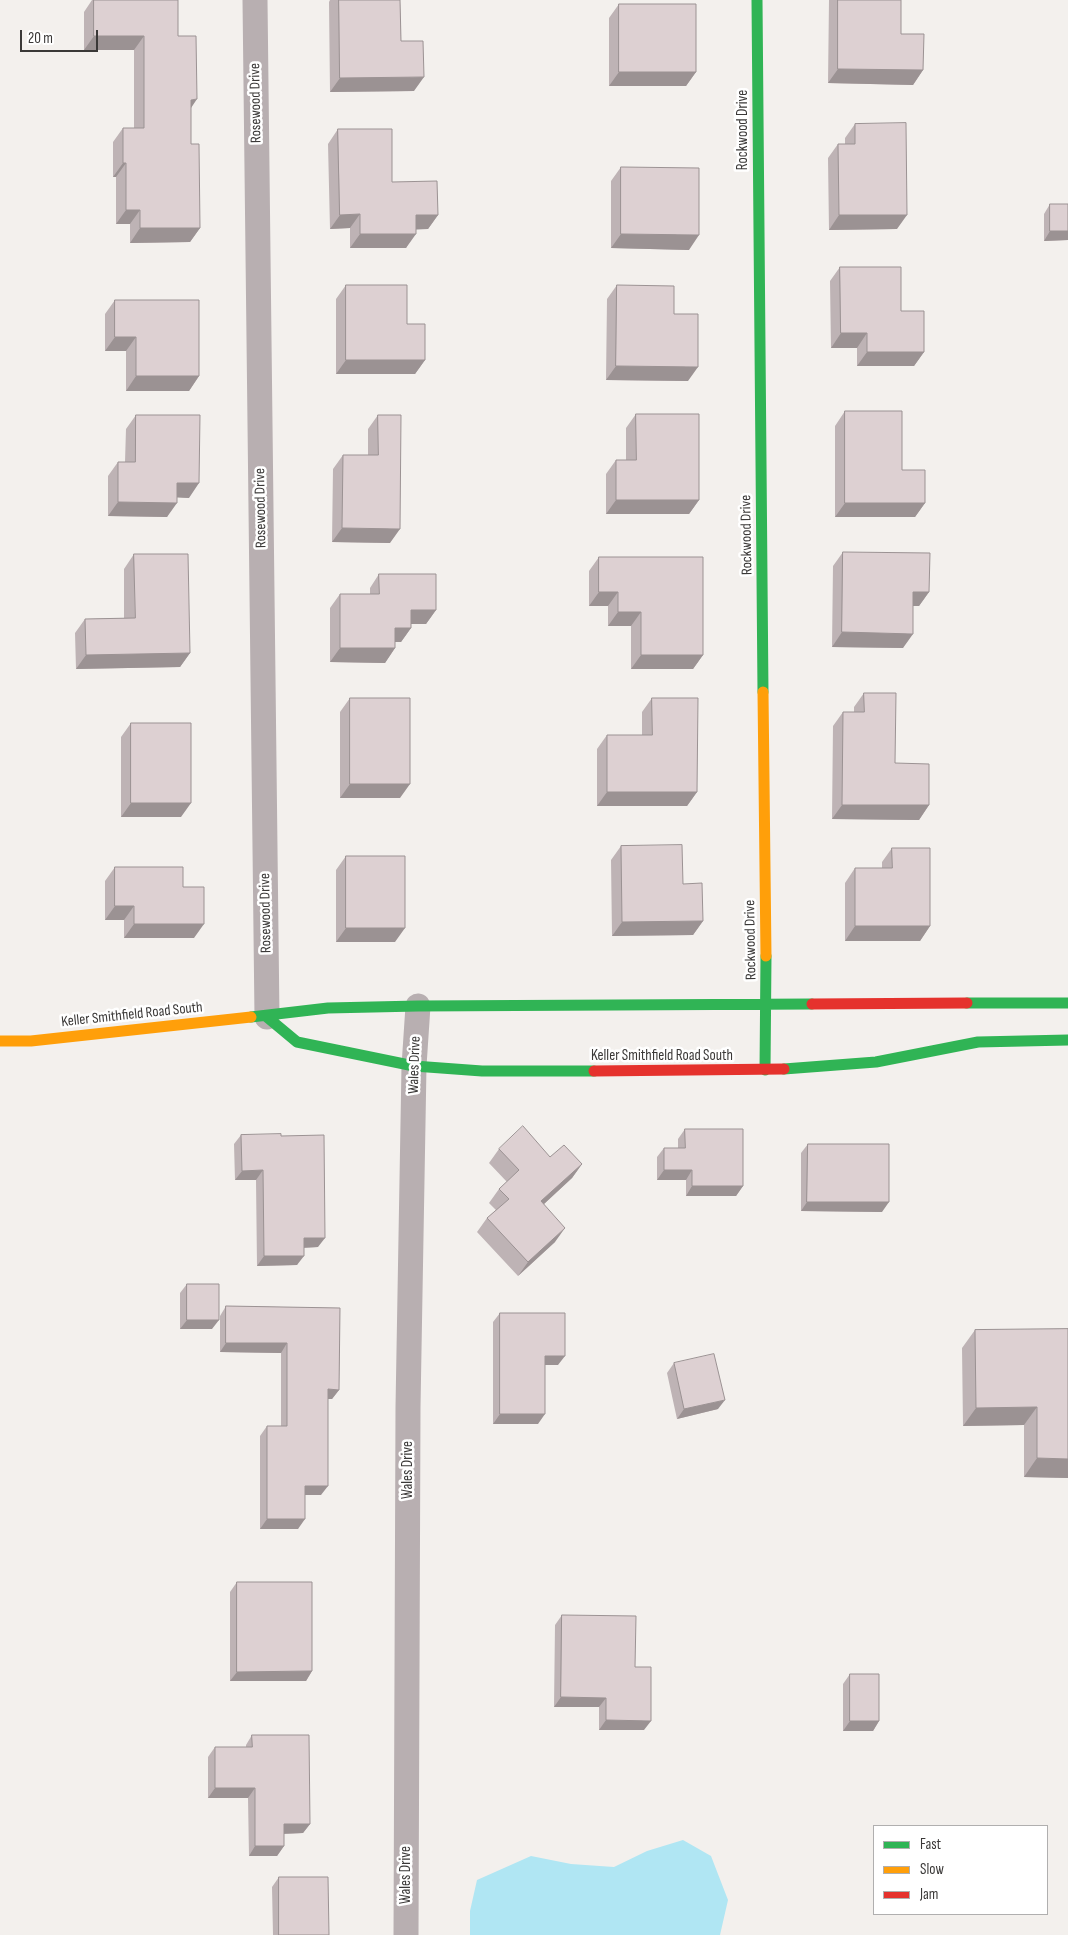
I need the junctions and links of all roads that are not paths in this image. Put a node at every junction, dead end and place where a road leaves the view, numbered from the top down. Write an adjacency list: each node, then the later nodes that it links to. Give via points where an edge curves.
1 (256, 0): 6 (street, Rosewood Drive)
2 (757, 0): 4 (main road, Rockwood Drive)
3 (1068, 1003): 4 (main road, Keller Smithfield Road South)
4 (766, 1004): 5 (main road, Keller Smithfield Road South); 10 (main road, Rockwood Drive)
5 (418, 1006): 6 (main road, Keller Smithfield Road South, via 328,1008); 9 (street, Wales Drive)
6 (267, 1017): 8 (main road, Keller Smithfield Road South, via 31,1041); 9 (main road, Keller Smithfield Road South, via 297,1042)
7 (1068, 1040): 10 (main road, Keller Smithfield Road South, via 978,1042 876,1062)
8 (0, 1041)
9 (414, 1066): 10 (main road, Keller Smithfield Road South, via 482,1071); 11 (street, Wales Drive, via 408,1406)
10 (765, 1070)
11 (406, 1935)

